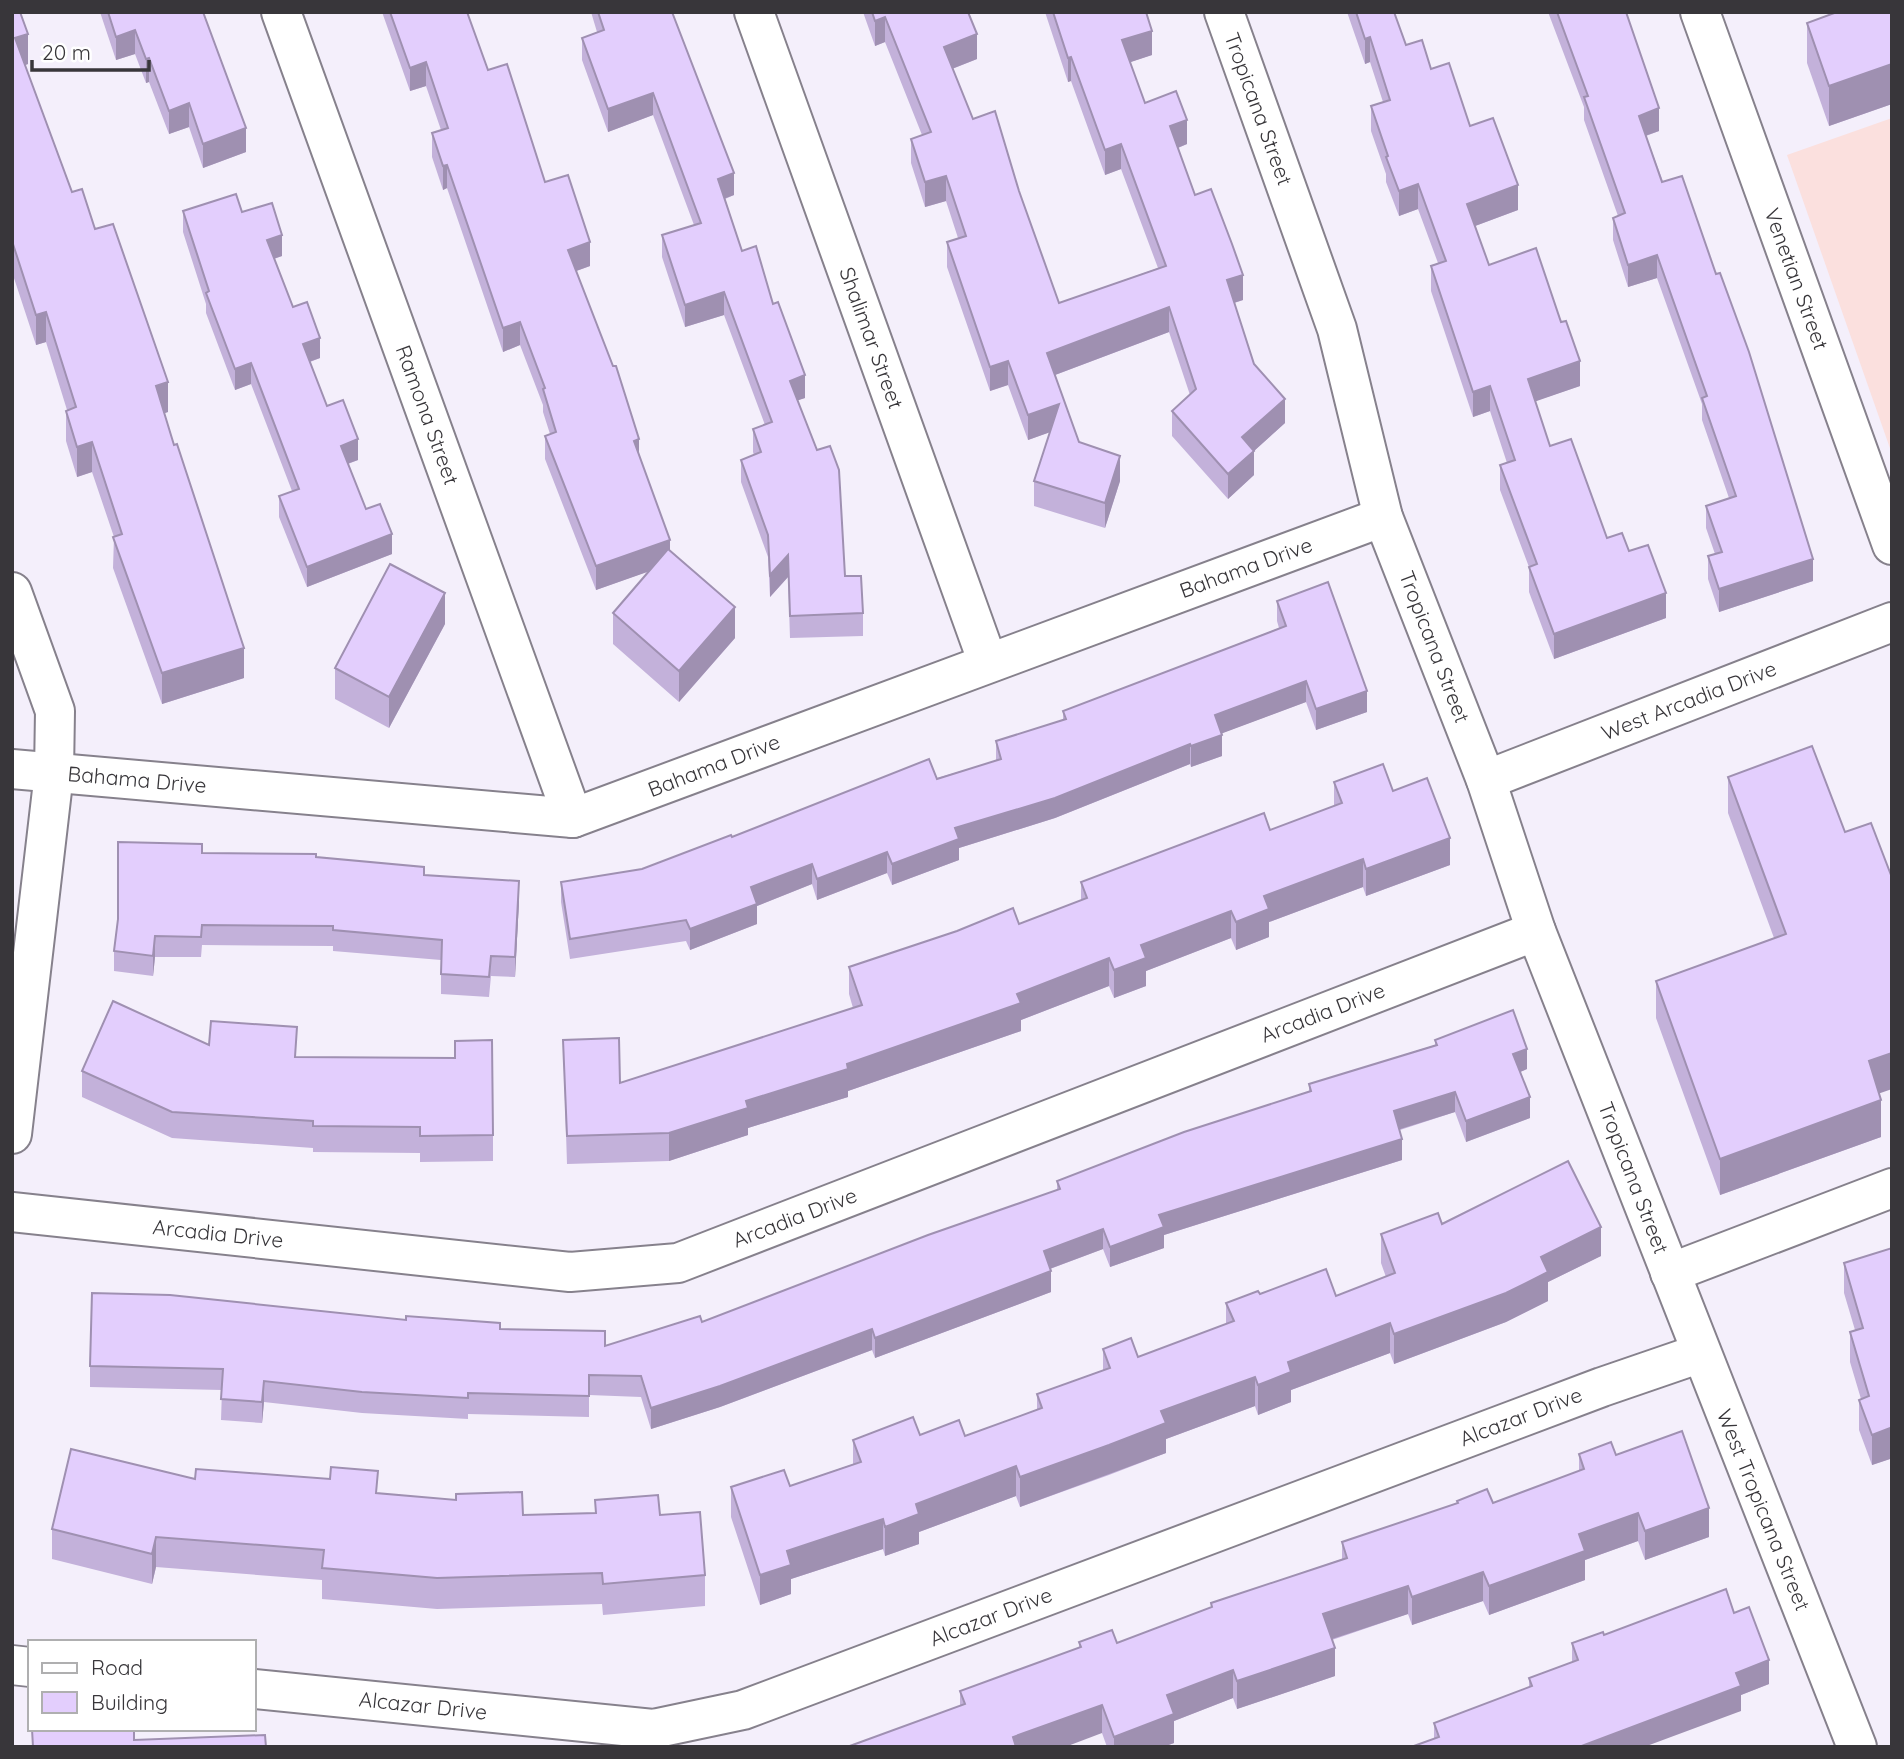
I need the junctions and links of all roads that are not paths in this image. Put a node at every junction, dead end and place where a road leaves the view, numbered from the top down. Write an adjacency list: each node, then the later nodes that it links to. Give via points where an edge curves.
1 (281, 12): 13 (street, Ramona Street)
2 (754, 12): 9 (street, Shalimar Street)
3 (1224, 12): 5 (street, Tropicana Street, via 1337,329)
4 (1700, 12): 6 (street, Venetian Street)
5 (1383, 517): 9 (street, Bahama Drive); 12 (street, Tropicana Street)
6 (1892, 545)
7 (12, 592): 11 (street, via 55,711)
8 (1892, 622): 12 (street, West Arcadia Drive)
9 (988, 663): 13 (street, Bahama Drive)
10 (12, 769): 11 (street, Bahama Drive)
11 (54, 773): 13 (street, Bahama Drive); 15 (street)
12 (1486, 780): 14 (street, Tropicana Street)
13 (573, 818)
14 (1536, 931): 17 (street, Arcadia Drive, via 678,1264 570,1272); 18 (street, Tropicana Street)
15 (12, 1135)
16 (1892, 1188): 18 (street)
17 (12, 1212)
18 (1670, 1273): 19 (street, West Tropicana Street)
19 (1701, 1353): 20 (street, Alcazar Drive, via 743,1710 653,1729); 21 (street, West Tropicana Street)
20 (256, 1689)
21 (1857, 1747)

